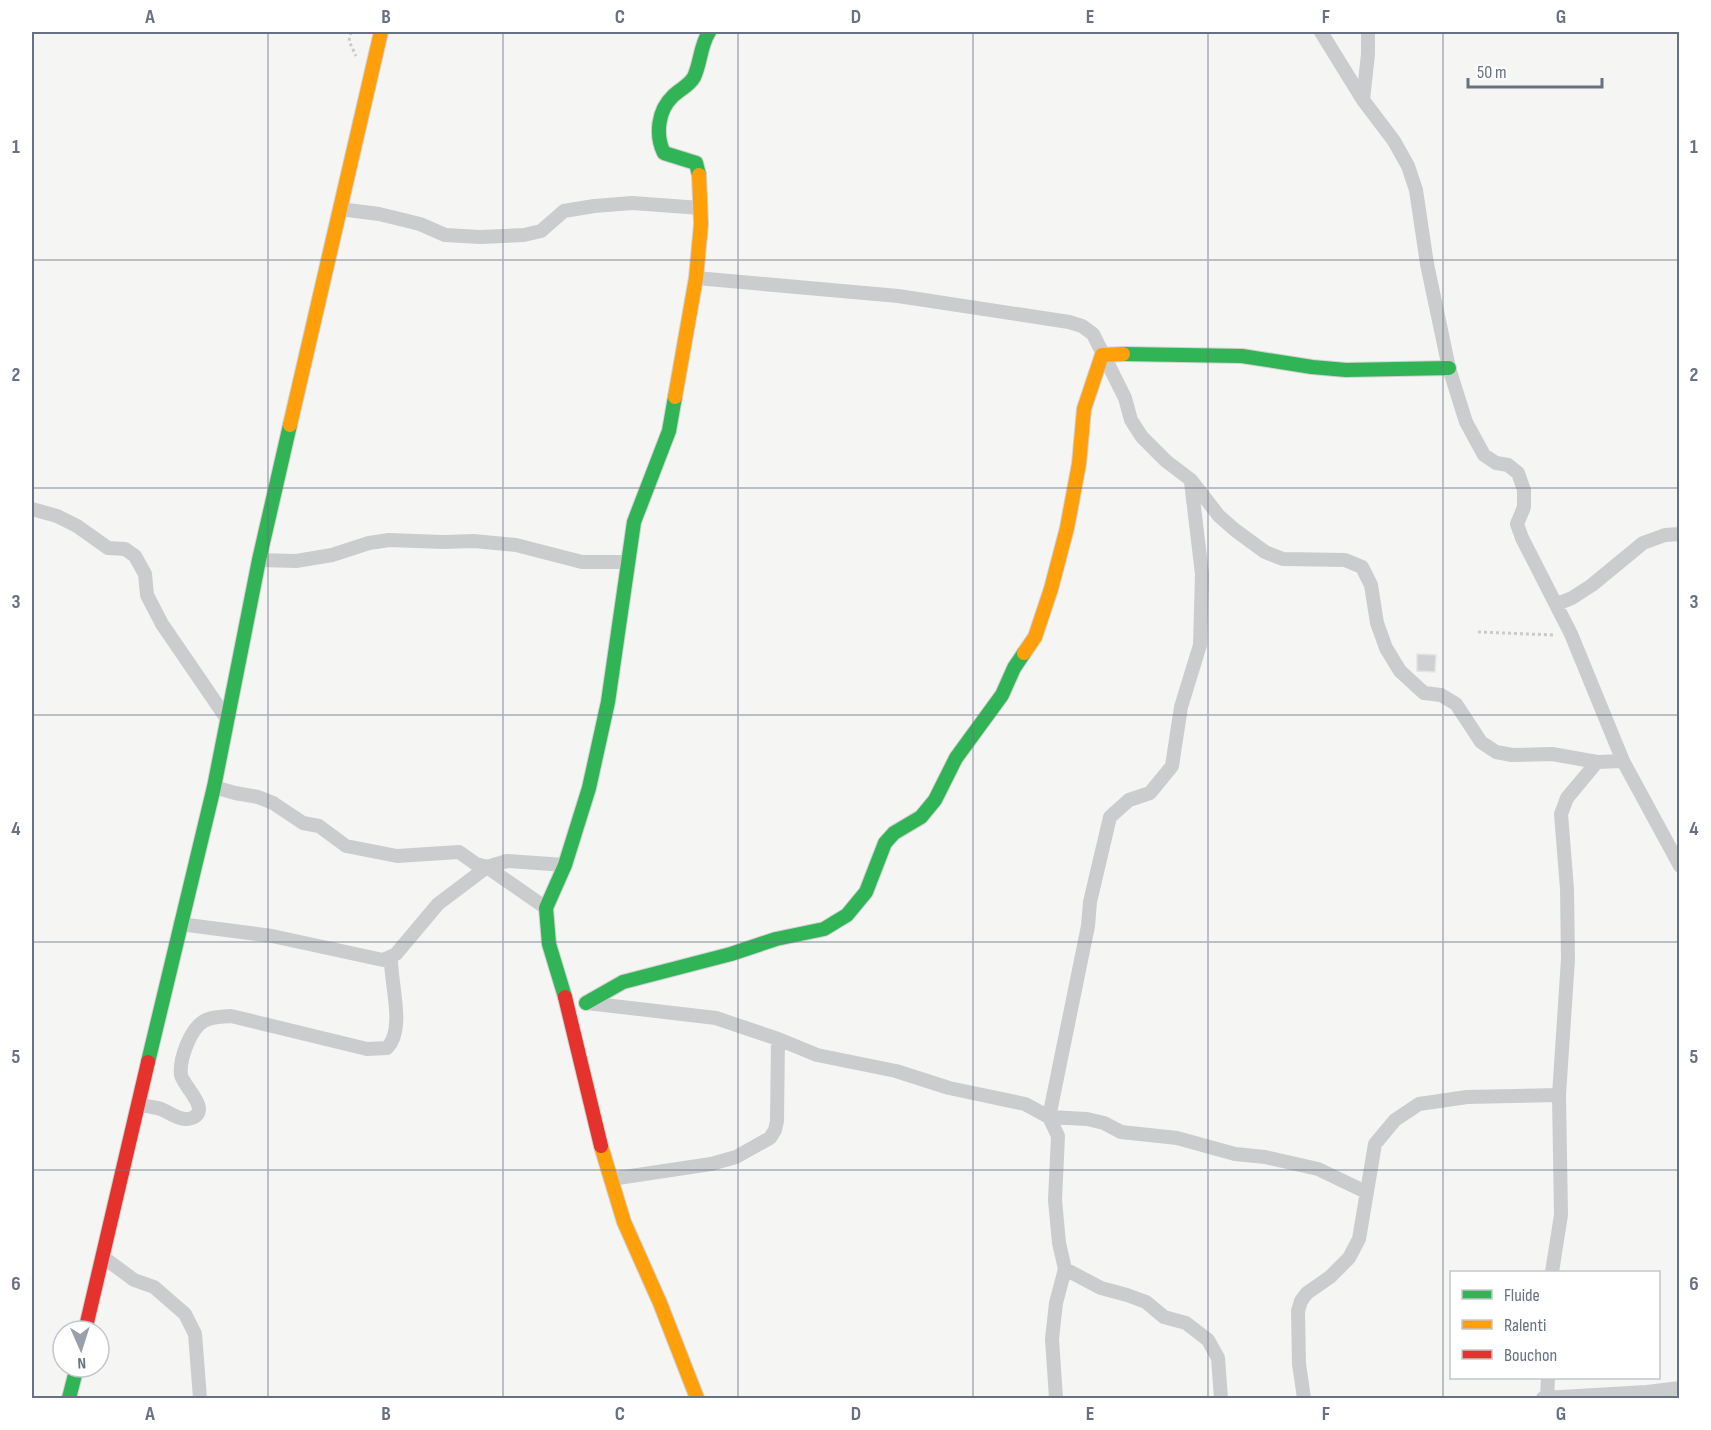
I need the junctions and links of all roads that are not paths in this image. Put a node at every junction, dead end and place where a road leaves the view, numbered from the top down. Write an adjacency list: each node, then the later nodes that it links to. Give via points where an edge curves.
1 (381, 32): 7 (street)
2 (709, 32): 6 (street, via 691,81 669,99 663,110 659,140 664,153 696,163)
3 (1321, 32): 5 (street)
4 (1368, 32): 5 (street)
5 (1363, 100): 10 (street, via 1408,166)
6 (701, 208): 7 (street, via 632,203 594,206 564,211 541,231 480,237 445,235 420,224); 8 (street)
7 (340, 209): 14 (street)
8 (696, 278): 9 (street, via 898,296 1069,322 1093,334); 15 (street, via 669,431 634,522)
9 (1102, 355): 10 (street, via 1208,355 1264,358 1312,367 1402,371); 11 (street, via 1142,437); 27 (street, via 1084,409 1079,464 1066,528 1035,638 1014,668 1002,695 956,758 935,801 921,818 894,833 885,843 866,892 848,915 824,929 623,982)
10 (1449, 368): 16 (street, via 1466,422 1484,455 1518,473 1524,507 1517,524)
11 (1191, 480): 19 (street, via 1219,516 1265,552 1283,559 1345,560 1362,567 1371,585 1380,632 1400,671 1424,693 1441,695 1456,704 1481,742 1496,752 1512,755 1552,754); 32 (street, via 1202,574 1200,645 1181,707 1172,766 1150,793 1129,800 1110,817)
12 (32, 509): 17 (street, via 57,516 108,548 125,549 135,556 145,574 147,595 162,624)
13 (1680, 534): 16 (street, via 1643,543 1592,585)
14 (259, 560): 15 (street, via 296,561 389,540 474,541 582,562); 17 (street)
15 (627, 562): 21 (street, via 608,702 589,788)
16 (1557, 604): 18 (street)
17 (227, 719): 20 (street)
18 (1623, 761): 19 (street); 22 (street)
19 (1597, 762): 30 (street, via 1567,798 1562,814 1568,959)
20 (214, 787): 23 (street, via 273,803 303,823 319,826 346,846 397,856 459,852); 25 (street)
21 (565, 866): 23 (street, via 507,861); 24 (street)
22 (1680, 866)
23 (488, 867): 24 (street); 26 (street, via 438,904)
24 (546, 908): 28 (street, via 549,944)
25 (180, 924): 26 (street, via 272,936 383,960); 31 (street)
26 (391, 957): 31 (street, via 397,1029 394,1042 387,1048 367,1049 231,1016 217,1017 204,1021 192,1033 181,1068 184,1083 197,1100 197,1114 191,1119 176,1118 161,1109)
27 (586, 1002): 28 (street); 29 (street, via 716,1018)
28 (567, 1003): 33 (street, via 594,1124)
29 (777, 1039): 32 (street, via 818,1055 1025,1104); 33 (street, via 777,1121 770,1138 736,1157 711,1164)
30 (1559, 1095): 34 (street, via 1467,1097 1419,1104 1395,1120 1375,1144); 37 (street, via 1561,1215)
31 (139, 1105): 35 (street)
32 (1049, 1117): 34 (street, via 1087,1119 1121,1132 1177,1138 1235,1154 1318,1169); 36 (street, via 1058,1136 1055,1200)
33 (611, 1179): 45 (street, via 624,1222)
34 (1366, 1192): 48 (street, via 1359,1239 1349,1258 1307,1293 1298,1311)
35 (103, 1257): 38 (street); 44 (street, via 134,1280 154,1287 185,1314 195,1334)
36 (1065, 1269): 46 (street, via 1052,1339); 47 (street, via 1101,1288 1146,1302 1164,1317 1186,1323 1209,1340 1218,1358)
37 (1552, 1271)
38 (88, 1319)
39 (74, 1379): 43 (street)
40 (1548, 1379): 49 (street)
41 (1680, 1388): 42 (street)
42 (1646, 1395): 49 (street)
43 (69, 1398)
44 (200, 1398)
45 (698, 1398)
46 (1056, 1398)
47 (1221, 1398)
48 (1304, 1398)
49 (1545, 1398)

